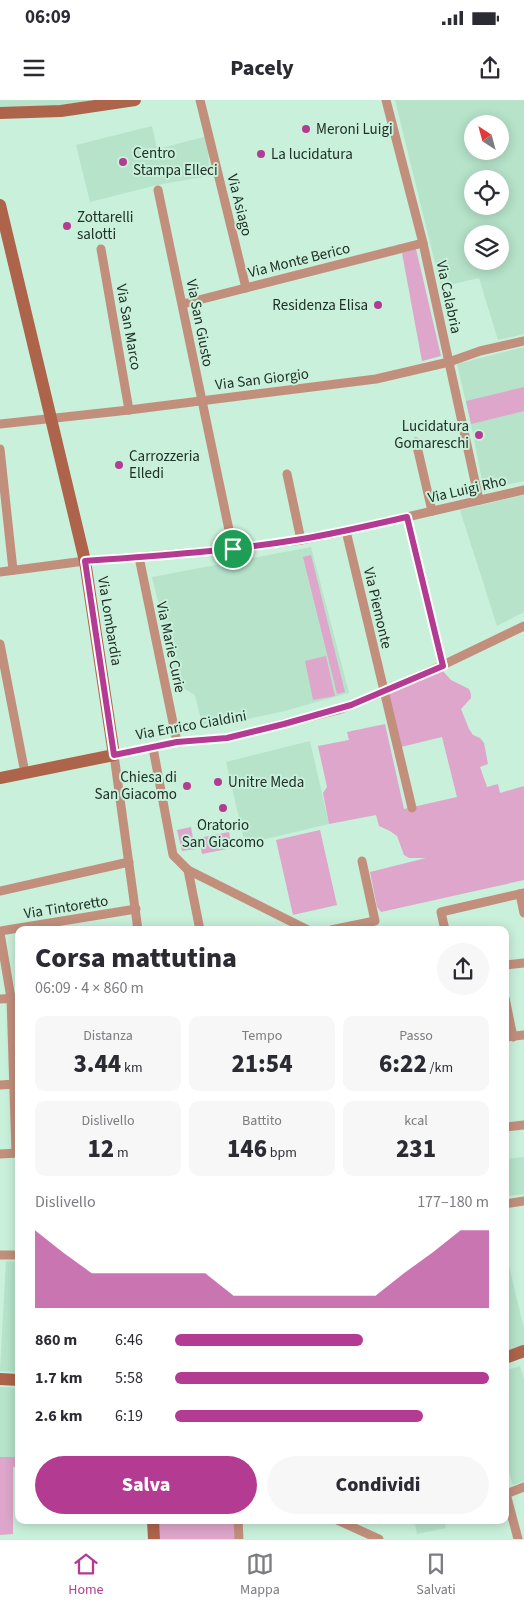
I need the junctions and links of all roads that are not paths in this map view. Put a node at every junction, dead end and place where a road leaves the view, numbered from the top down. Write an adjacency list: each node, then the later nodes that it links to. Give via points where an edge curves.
1 (135, 100): 4 (street)
2 (200, 100): 10 (street, Via Asiago)
3 (386, 100): 8 (street, Via Calabria)
4 (99, 103): 5 (street, via 62,111)
5 (0, 113)
6 (158, 190): 11 (street, Via San Giusto)
7 (0, 205): 16 (street, Via Lombardia)
8 (423, 242): 10 (street, Via Monte Berico); 13 (street, Via Calabria)
9 (101, 249): 15 (street, Via San Marco)
10 (246, 288): 11 (street, Via Monte Berico)
11 (183, 304): 14 (street, Via San Giusto)
12 (524, 341): 13 (street, Via San Giorgio)
13 (449, 362): 14 (street, Via San Giorgio, via 376,379); 22 (street, Via Calabria)
14 (202, 401): 15 (street, Via San Giorgio); 27 (street, Via San Giusto)
15 (129, 410): 16 (street, Via San Giorgio)
16 (50, 418): 17 (street, Via San Giorgio); 29 (street, Via Lombardia)
17 (0, 424)
18 (416, 442): 23 (street)
19 (0, 449): 30 (street)
20 (287, 474): 26 (street)
21 (524, 490): 22 (street, Via Luigi Rho)
22 (479, 500): 23 (street, Via Luigi Rho)
23 (432, 511): 24 (street, Via Luigi Rho)
24 (407, 517): 25 (street, Via Luigi Rho); 34 (street)
25 (346, 531): 26 (street, Via Luigi Rho); 35 (street, Via Piemonte)
26 (300, 540): 27 (street, Via Luigi Rho)
27 (233, 549): 28 (street, Via Luigi Rho)
28 (139, 557): 29 (street, Via Luigi Rho); 36 (street, Via Marie Curie)
29 (85, 561): 30 (street, Via Luigi Rho); 38 (street, Via Lombardia)
30 (13, 570): 31 (street, Via Luigi Rho)
31 (0, 572)
32 (524, 626): 34 (street, Via Enrico Cialdini)
33 (0, 644): 39 (street)
34 (443, 666): 35 (street, Via Enrico Cialdini)
35 (383, 692): 36 (street, Via Enrico Cialdini, via 338,710 227,738); 41 (street)
36 (177, 742): 37 (street, Via Enrico Cialdini)
37 (153, 748): 38 (street, Via Enrico Cialdini); 44 (street, via 173,855)
38 (114, 755): 39 (street, Via Enrico Cialdini); 43 (street, Via Lombardia)
39 (25, 773): 40 (street, Via Enrico Cialdini)
40 (0, 778)
41 (412, 808)
42 (362, 861): 53 (street, via 375,921)
43 (130, 862): 45 (street); 47 (street, Via Lombardia)
44 (188, 870): 51 (street); 52 (street)
45 (0, 891)
46 (522, 893): 48 (street); 54 (street, via 441,912)
47 (136, 909): 49 (street, Via Tintoretto); 50 (street, Via Lombardia)
48 (524, 913)
49 (35, 926)
50 (138, 926)
51 (199, 926)
52 (300, 926)
53 (351, 926)
54 (444, 926)
55 (15, 929): 56 (street, Via Tintoretto)
56 (0, 932): 59 (street)
57 (524, 963): 58 (street)
58 (509, 965)
59 (15, 998): 60 (street); 63 (street)
60 (0, 999)
61 (524, 1035): 62 (street)
62 (509, 1037)
63 (14, 1084): 64 (street); 65 (street)
64 (0, 1085)
65 (15, 1107)
66 (524, 1125): 67 (street)
67 (509, 1127)
68 (15, 1153): 69 (street)
69 (0, 1154)
70 (524, 1201): 71 (street)
71 (509, 1203)
72 (0, 1255): 73 (street)
73 (15, 1255)
74 (524, 1351): 75 (street)
75 (509, 1357)
76 (0, 1379): 77 (street)
77 (15, 1380)
78 (524, 1487): 79 (street)
79 (509, 1491)
80 (509, 1504): 87 (street)
81 (153, 1524): 84 (street)
82 (238, 1524): 85 (street)
83 (346, 1524): 86 (street)
84 (154, 1539)
85 (239, 1539)
86 (379, 1539)
87 (518, 1539)

